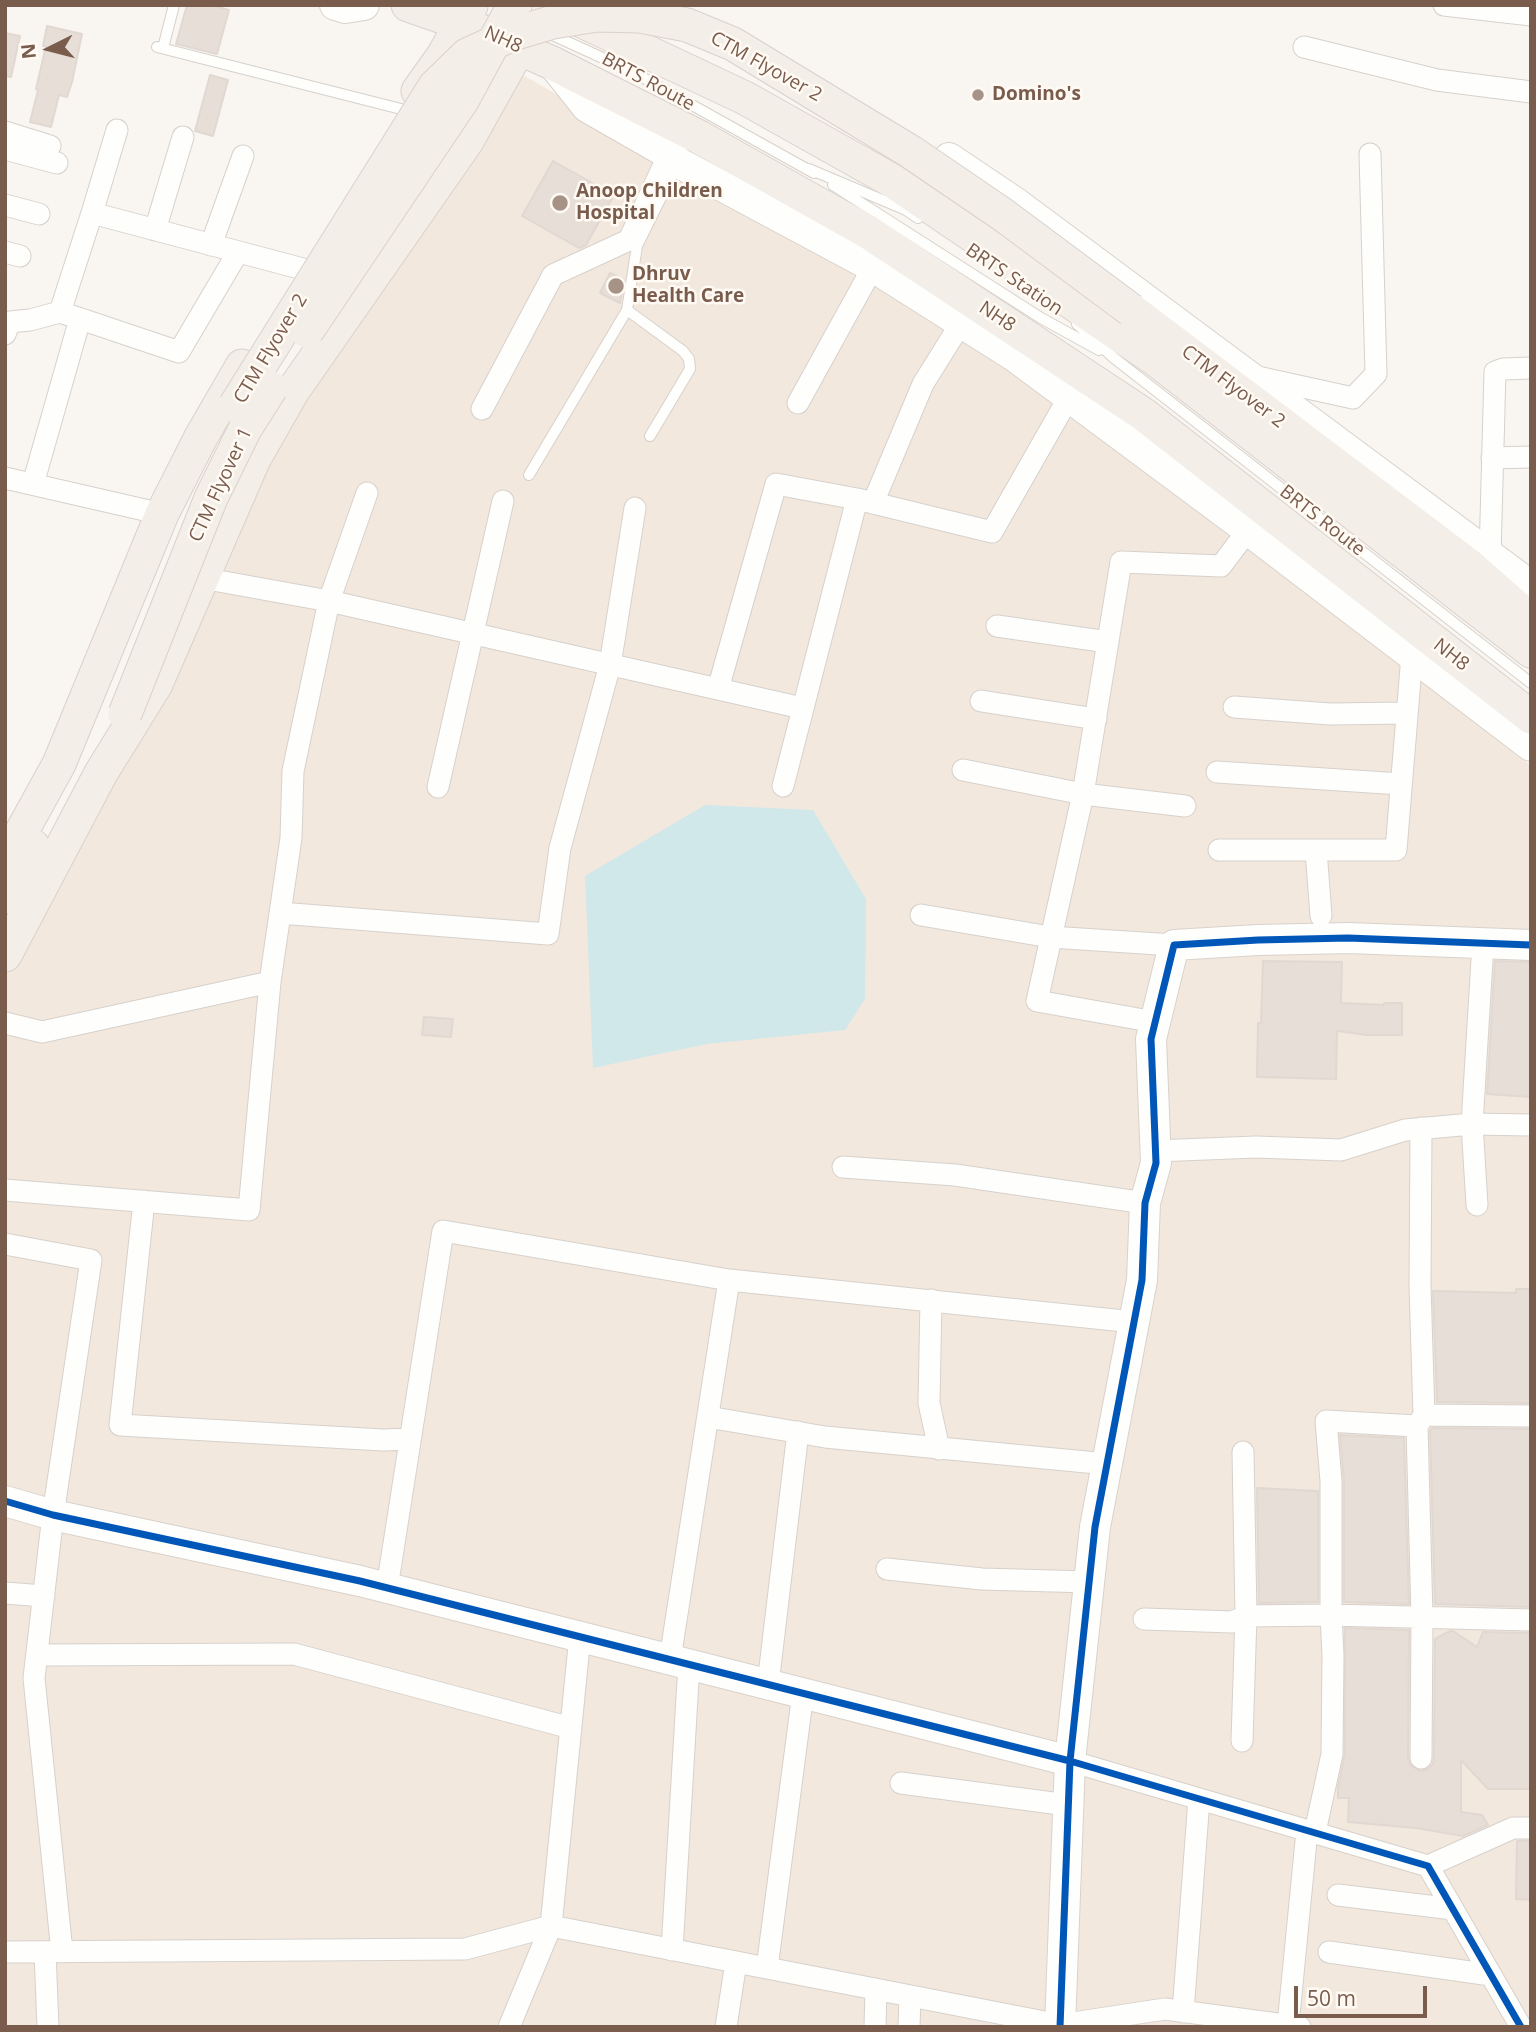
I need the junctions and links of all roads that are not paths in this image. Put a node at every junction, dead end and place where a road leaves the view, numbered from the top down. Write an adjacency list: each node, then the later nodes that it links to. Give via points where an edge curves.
1 (174, 5): 12 (lane, via 160,48)
2 (335, 5): 3 (street)
3 (364, 5)
4 (408, 5): 7 (main road, NH8)
5 (682, 5): 39 (street, via 763,45 918,137 1016,203)
6 (1444, 5): 8 (street)
7 (522, 14): 10 (main road, NH8); 12 (main road, via 443,55); 20 (lane, BRTS Route); 57 (main road, via 467,141 292,392 254,459); 64 (main road, NH8, via 745,98 891,180 1155,359); 78 (main road, CTM Flyover 1, bridge, via 325,303 246,429 211,498)
8 (1531, 15)
9 (1304, 47): 11 (street, via 1437,80)
10 (552, 63): 19 (street, via 587,107); 43 (main road, NH8, via 699,137 868,232)
11 (1531, 92)
12 (405, 110): 29 (main road)
13 (117, 130): 22 (street)
14 (5, 132): 16 (street, via 54,154)
15 (183, 137): 25 (street)
16 (5, 149)
17 (1370, 154): 39 (street, via 1376,374 1353,398)
18 (243, 156): 26 (street)
19 (674, 159): 28 (street); 32 (lane, via 637,246); 42 (street, via 629,240 553,275)
20 (809, 169): 24 (lane); 37 (lane, BRTS Station, via 1041,318)
21 (5, 205): 23 (street)
22 (92, 213): 25 (street); 33 (street)
23 (38, 214)
24 (928, 224)
25 (155, 230): 26 (street)
26 (211, 245): 27 (street)
27 (238, 252): 29 (street); 33 (street, via 178,352)
28 (873, 267): 35 (street); 41 (street)
29 (303, 269): 54 (main road, via 237,373)
30 (1006, 272): 31 (lane, BRTS Station)
31 (1060, 308)
32 (627, 310): 44 (lane, via 689,359 690,369); 47 (lane)
33 (70, 315): 36 (street, via 10,322); 49 (street)
34 (1069, 316): 37 (lane, BRTS Station)
35 (961, 323): 40 (street); 52 (street, via 923,384)
36 (5, 334)
37 (1114, 358): 67 (lane, BRTS Route)
38 (1531, 368): 46 (street, via 1495,372)
39 (1244, 374): 56 (street)
40 (1069, 397): 43 (street); 52 (street, via 992,532)
41 (798, 403)
42 (482, 409)
43 (1140, 431): 55 (street); 73 (main road, NH8)
44 (650, 436)
45 (1531, 457): 46 (street)
46 (1492, 458): 56 (street)
47 (529, 475)
48 (5, 478): 49 (street)
49 (33, 484): 54 (street)
50 (367, 494): 59 (street)
51 (503, 501): 62 (street)
52 (865, 501): 68 (street, via 776,484); 71 (street)
53 (635, 508): 66 (street)
54 (162, 514): 86 (main road, via 59,764)
55 (1248, 530): 63 (street, via 1221,566 1121,562); 65 (street)
56 (1490, 556): 58 (street)
57 (202, 578): 59 (street); 78 (main road, via 156,684)
58 (1518, 592): 60 (main road, CTM Flyover 2); 87 (main road, CTM Flyover 2, bridge, via 1471,567 1002,214 911,152 733,44 687,25 640,16 597,15 553,22 467,55 435,86 284,326 235,406 127,644 83,757)
59 (329, 601): 62 (street); 88 (street, via 293,771 291,838)
60 (1531, 620)
61 (997, 626): 63 (street)
62 (473, 634): 66 (street); 81 (street)
63 (1108, 642): 74 (street)
64 (1531, 651)
65 (1412, 655): 72 (street); 75 (street)
66 (610, 665): 68 (street); 88 (street, via 560,848 548,934)
67 (1531, 683)
68 (718, 689): 71 (street)
69 (981, 701): 74 (street)
70 (1234, 707): 72 (street, via 1330,714)
71 (802, 708): 80 (street)
72 (1407, 713): 79 (street)
73 (1531, 717)
74 (1096, 719): 82 (street)
75 (1531, 746)
76 (963, 770): 82 (street)
77 (1217, 772): 79 (street)
78 (101, 773): 95 (main road)
79 (1401, 784): 85 (street, via 1396,850)
80 (783, 786)
81 (438, 788)
82 (1083, 794): 83 (street); 91 (street)
83 (1185, 806)
84 (1219, 850): 85 (street)
85 (1316, 850): 90 (street)
86 (5, 862)
87 (5, 897)
88 (280, 913): 96 (street)
89 (922, 915): 91 (street)
90 (1321, 916)
91 (1050, 937): 93 (street); 97 (street, via 1037,1001)
92 (1483, 943): 93 (street, via 1348,938); 94 (street); 99 (street)
93 (1174, 945): 97 (street)
94 (1531, 945)
95 (5, 956)
96 (270, 982): 98 (street, via 43,1032); 105 (street, via 249,1210)
97 (1155, 1022): 102 (street, via 1151,1039)
98 (5, 1023)
99 (1472, 1124): 100 (street); 101 (street); 107 (street)
100 (1531, 1125)
101 (1421, 1128): 102 (street, via 1341,1150); 114 (street)
102 (1155, 1151): 106 (street)
103 (843, 1167): 106 (street, via 955,1175)
104 (6, 1195): 105 (street)
105 (144, 1201): 116 (street, via 120,1425)
106 (1145, 1203): 111 (street, via 1142,1280)
107 (1477, 1205)
108 (5, 1244): 121 (street, via 91,1260)
109 (729, 1280): 110 (street); 113 (street); 116 (street, via 443,1231)
110 (931, 1300): 111 (street); 117 (street, via 929,1403)
111 (1133, 1322): 119 (street)
112 (1531, 1416): 114 (street)
113 (708, 1417): 115 (street); 134 (street)
114 (1421, 1420): 127 (street, via 1326,1421); 129 (street)
115 (798, 1432): 117 (street); 135 (street)
116 (410, 1439): 124 (street)
117 (939, 1449): 119 (street)
118 (1243, 1451): 128 (street)
119 (1107, 1464): 123 (street)
120 (5, 1501): 121 (street)
121 (53, 1515): 124 (street); 126 (street)
122 (887, 1569): 123 (street, via 982,1579)
123 (1089, 1582): 140 (street)
124 (387, 1588): 132 (street)
125 (5, 1593): 126 (street)
126 (44, 1596): 133 (street)
127 (1331, 1615): 128 (street); 129 (street); 145 (street, via 1332,1754)
128 (1246, 1616): 130 (street, via 1232,1622); 138 (street)
129 (1422, 1617): 131 (street); 139 (street)
130 (1144, 1619)
131 (1531, 1620)
132 (580, 1636): 134 (street); 137 (street)
133 (37, 1655): 137 (street, via 294,1654); 152 (street, via 34,1678)
134 (679, 1662): 135 (street); 150 (street)
135 (768, 1684): 136 (street)
136 (803, 1693): 140 (street); 155 (street)
137 (570, 1728): 149 (street)
138 (1242, 1741)
139 (1421, 1758)
140 (1070, 1761): 142 (street); 143 (street)
141 (901, 1783): 143 (street)
142 (1199, 1799): 145 (street); 159 (street)
143 (1068, 1805): 160 (street)
144 (1531, 1828): 146 (street, via 1513,1828)
145 (1311, 1831): 146 (street); 161 (street)
146 (1428, 1866): 148 (street)
147 (1338, 1895): 148 (street)
148 (1453, 1909): 156 (street)
149 (551, 1926): 150 (street); 152 (street, via 465,1949); 163 (street)
150 (673, 1950): 154 (street)
151 (5, 1952): 152 (street)
152 (53, 1952): 162 (street)
153 (1329, 1952): 156 (street)
154 (736, 1962): 155 (street); 164 (street)
155 (767, 1968): 157 (street)
156 (1491, 1975): 167 (street)
157 (876, 1989): 158 (street); 165 (street)
158 (910, 1996): 160 (street); 166 (street)
159 (1183, 2012): 160 (street, via 1165,2009); 161 (street)
160 (1060, 2026)
161 (1294, 2026)
162 (48, 2027)
163 (509, 2027)
164 (726, 2027)
165 (875, 2027)
166 (909, 2027)
167 (1521, 2027)

